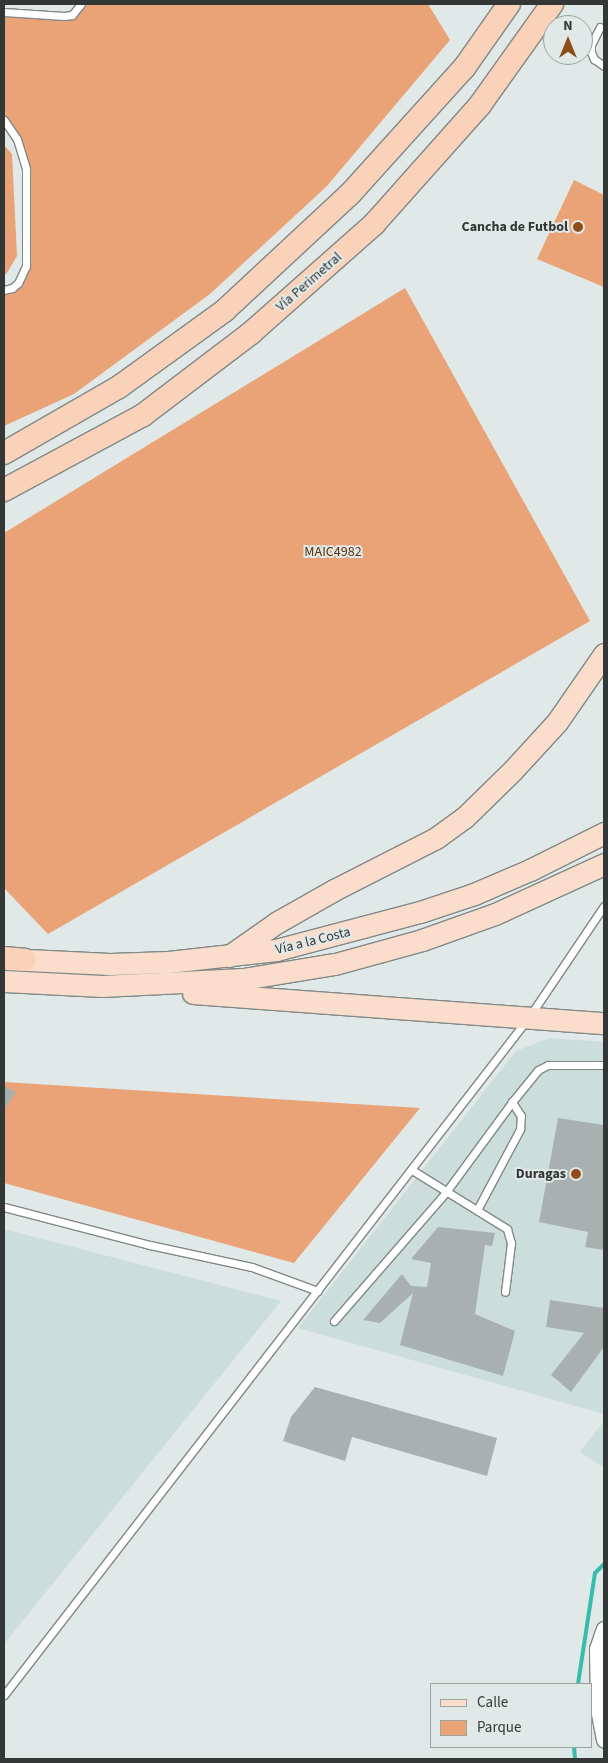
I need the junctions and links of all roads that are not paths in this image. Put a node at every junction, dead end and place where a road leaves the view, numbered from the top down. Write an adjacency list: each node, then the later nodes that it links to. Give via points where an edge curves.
1 (81, 4): 4 (lane, via 72,15 64,16)
2 (509, 4): 9 (highway, via 464,68 350,194 224,311 119,387)
3 (552, 4): 10 (highway, Vía Perimetral, via 480,105 439,153 366,231 251,333 143,415)
4 (4, 12)
5 (600, 27): 6 (lane, via 591,52 594,59)
6 (604, 66)
7 (4, 120): 8 (lane, via 17,139 26,169 26,266 18,283)
8 (4, 290)
9 (4, 453)
10 (4, 490)
11 (604, 654): 15 (main road, via 557,722 464,818 429,842 276,923)
12 (604, 833): 15 (main road, Vía a la Costa, via 530,870 420,912 325,939)
13 (604, 864): 18 (main road, Vía a la Costa, via 495,914 422,940 335,964 243,979)
14 (604, 906): 19 (lane)
15 (226, 957): 16 (main road, Vía a la Costa, via 110,964)
16 (11, 959)
17 (4, 981): 18 (main road, Vía a la Costa)
18 (102, 986): 19 (main road)
19 (529, 1018): 20 (main road); 23 (lane)
20 (604, 1023)
21 (604, 1065): 22 (lane, via 548,1065 538,1070)
22 (512, 1102): 24 (lane); 26 (lane, via 521,1116 520,1129)
23 (412, 1170): 24 (lane); 27 (lane)
24 (446, 1192): 26 (lane); 29 (lane)
25 (4, 1207): 27 (lane, via 150,1245 252,1267)
26 (477, 1210): 28 (lane, via 507,1229 510,1235)
27 (318, 1291): 32 (lane)
28 (505, 1292)
29 (334, 1321)
30 (604, 1629): 31 (street, via 597,1649)
31 (601, 1673): 33 (street, via 598,1709)
32 (4, 1695)
33 (604, 1740)

